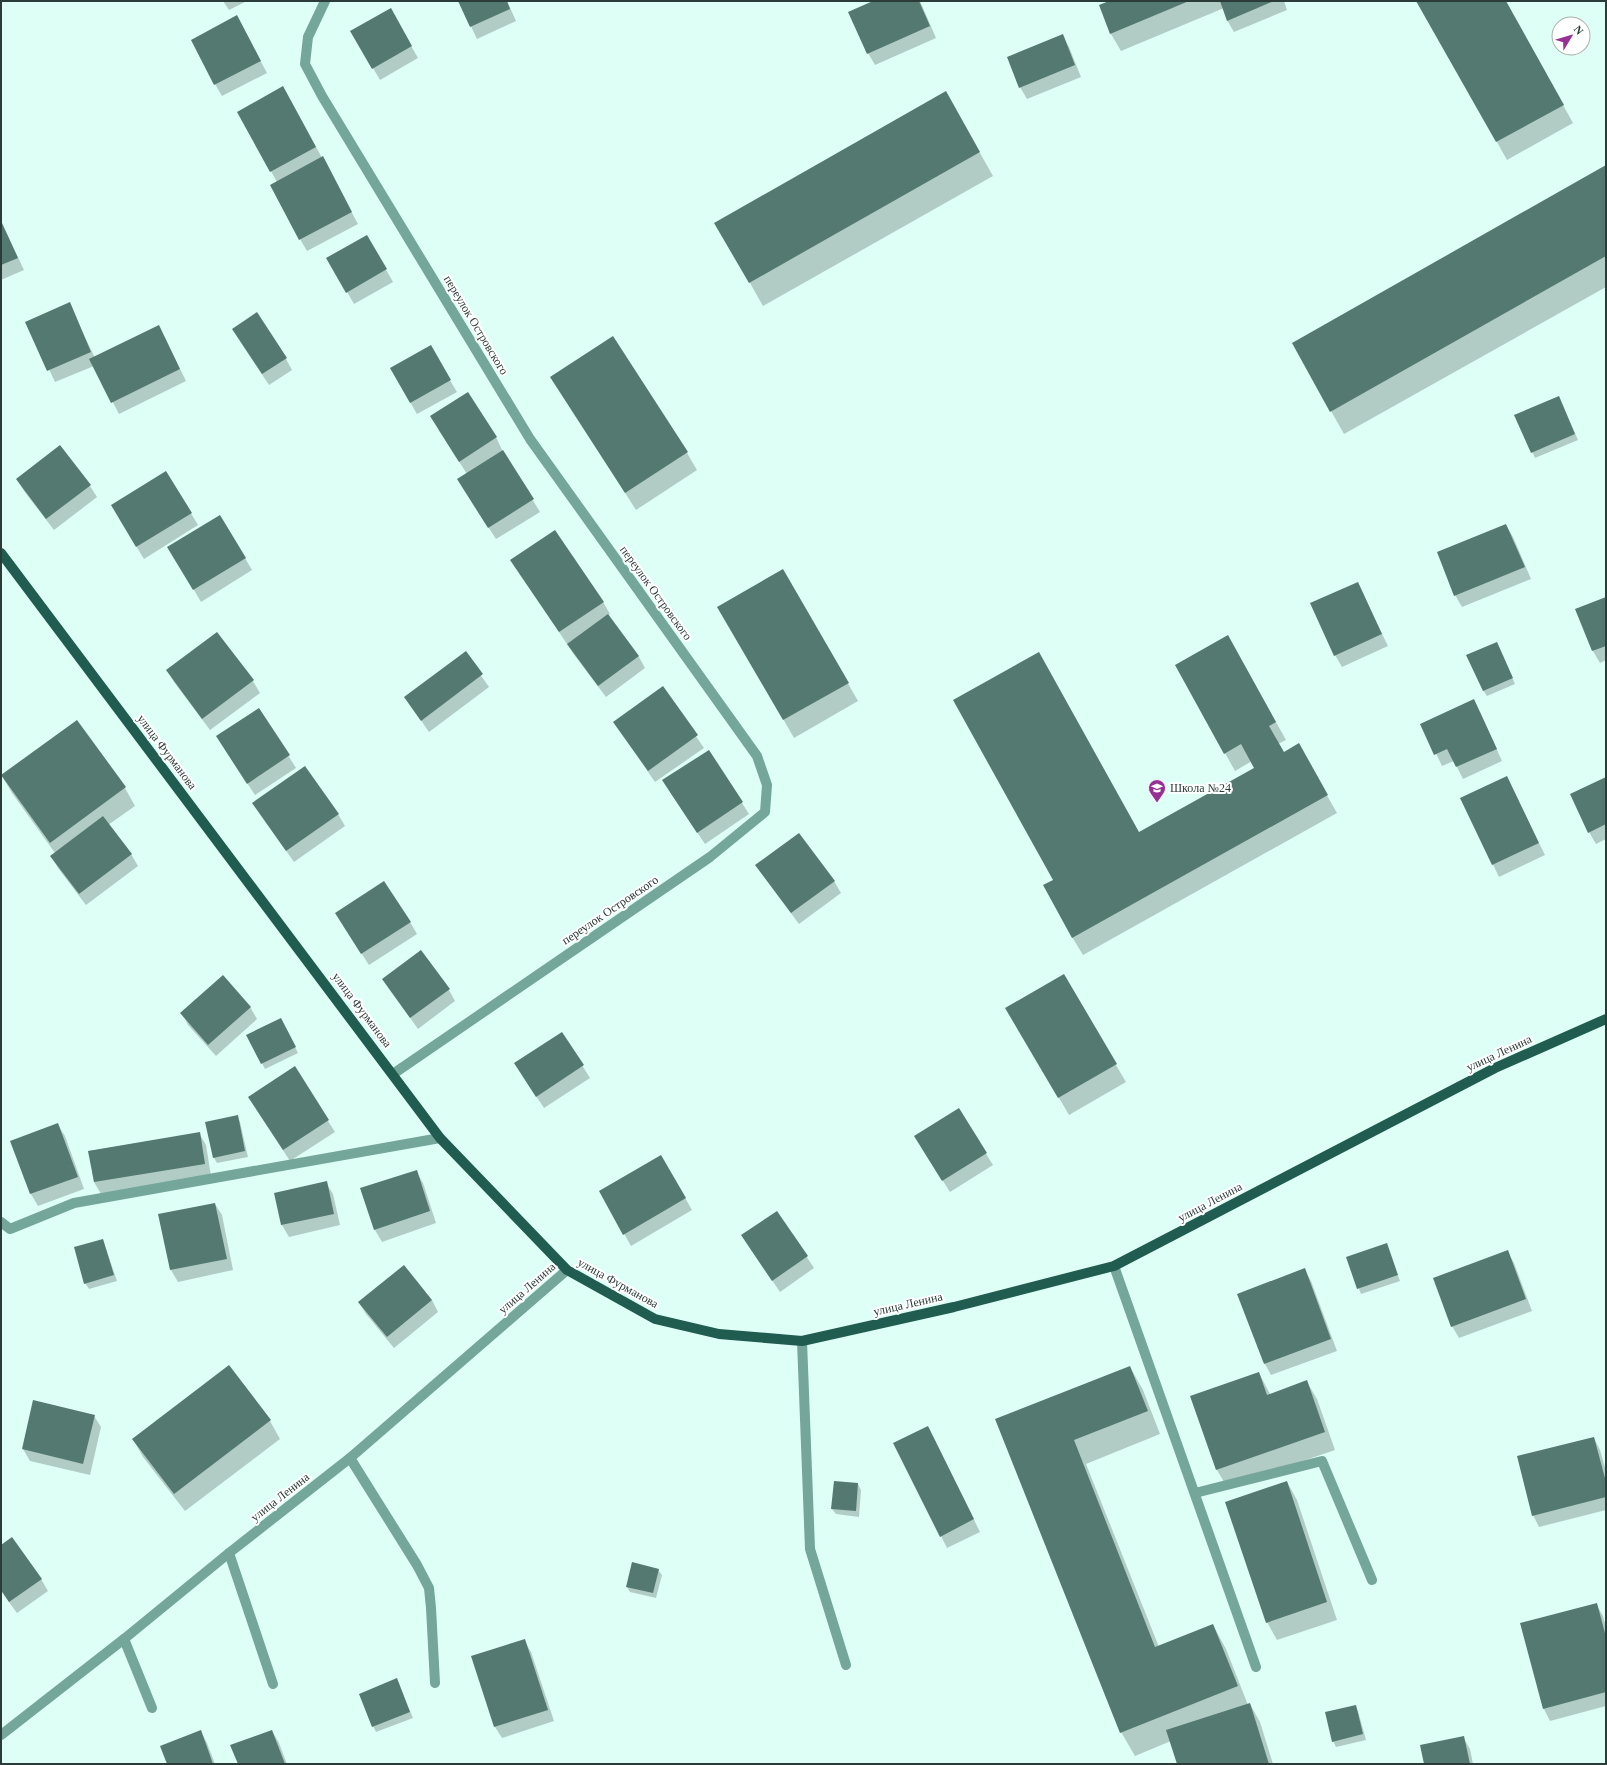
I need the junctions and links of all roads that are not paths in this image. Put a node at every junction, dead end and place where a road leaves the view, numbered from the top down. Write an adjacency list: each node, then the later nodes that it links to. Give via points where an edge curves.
1 (325, 1): 4 (street, переулок Островского, via 308,37 305,64 322,96 530,439 757,756 767,785 765,812 710,857)
2 (1, 553): 4 (main road, улица Фурманова)
3 (1606, 1018): 7 (main road, улица Ленина, via 1495,1068)
4 (393, 1074): 5 (main road, улица Фурманова)
5 (440, 1138): 6 (street, via 74,1203 10,1229); 8 (main road, улица Фурманова)
6 (1, 1222)
7 (1114, 1266): 9 (main road, улица Ленина); 11 (street)
8 (567, 1270): 9 (main road, улица Фурманова, via 655,1319 719,1334); 10 (street, улица Ленина)
9 (802, 1341): 15 (street, via 810,1549)
10 (350, 1458): 12 (street, улица Ленина); 17 (street, via 429,1588)
11 (1195, 1493): 13 (street, via 1322,1461); 16 (street)
12 (229, 1553): 14 (street, улица Ленина); 18 (street)
13 (1372, 1580)
14 (124, 1639): 19 (street); 20 (street, улица Ленина)
15 (846, 1665)
16 (1256, 1667)
17 (435, 1683)
18 (273, 1684)
19 (152, 1708)
20 (1, 1735)

